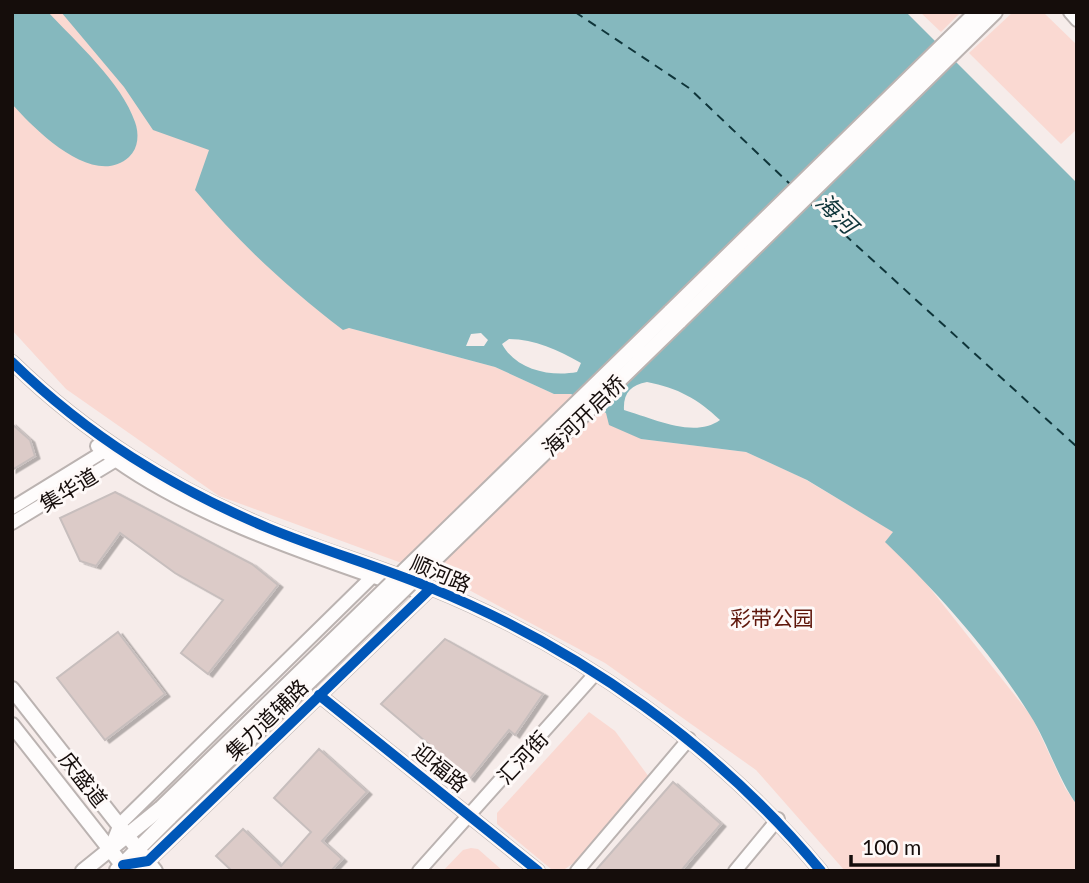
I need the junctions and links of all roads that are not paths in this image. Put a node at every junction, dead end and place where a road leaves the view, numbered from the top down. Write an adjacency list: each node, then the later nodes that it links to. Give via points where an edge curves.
1 (977, 12): 17 (main road, 海河开启桥, bridge)
2 (995, 12): 17 (main road, 海河开启桥, bridge)
3 (1069, 12): 4 (street)
4 (1077, 20)
5 (12, 362): 7 (street, 顺河路)
6 (12, 373): 7 (street, 顺河路)
7 (114, 453): 8 (street, 集华道); 9 (street, 集华道); 10 (street, 顺河路, via 268,528)
8 (12, 508)
9 (12, 523)
10 (376, 573): 11 (street, 顺河路); 20 (street, 集力道辅路)
11 (428, 591): 12 (street, 顺河路, via 494,617); 14 (street, 集力道辅路)
12 (595, 674): 16 (street, 顺河路); 18 (street, 汇河街)
13 (12, 689): 20 (main road, 庆盛道)
14 (319, 695): 18 (street, 迎福路); 22 (street, 集力道辅路)
15 (12, 726): 21 (main road, 庆盛道)
16 (689, 739): 19 (street, 顺河路); 27 (street)
17 (166, 812): 20 (main road); 22 (main road)
18 (469, 814): 25 (street, 汇河街); 26 (street, 迎福路)
19 (778, 819): 28 (street); 29 (street, 顺河路)
20 (124, 830): 21 (main road); 22 (main road, 庆盛道)
21 (110, 849): 23 (main road, 庆盛道); 24 (main road)
22 (147, 860): 23 (main road)
23 (122, 869)
24 (83, 871)
25 (419, 871)
26 (538, 871)
27 (578, 871)
28 (735, 871)
29 (821, 871)

